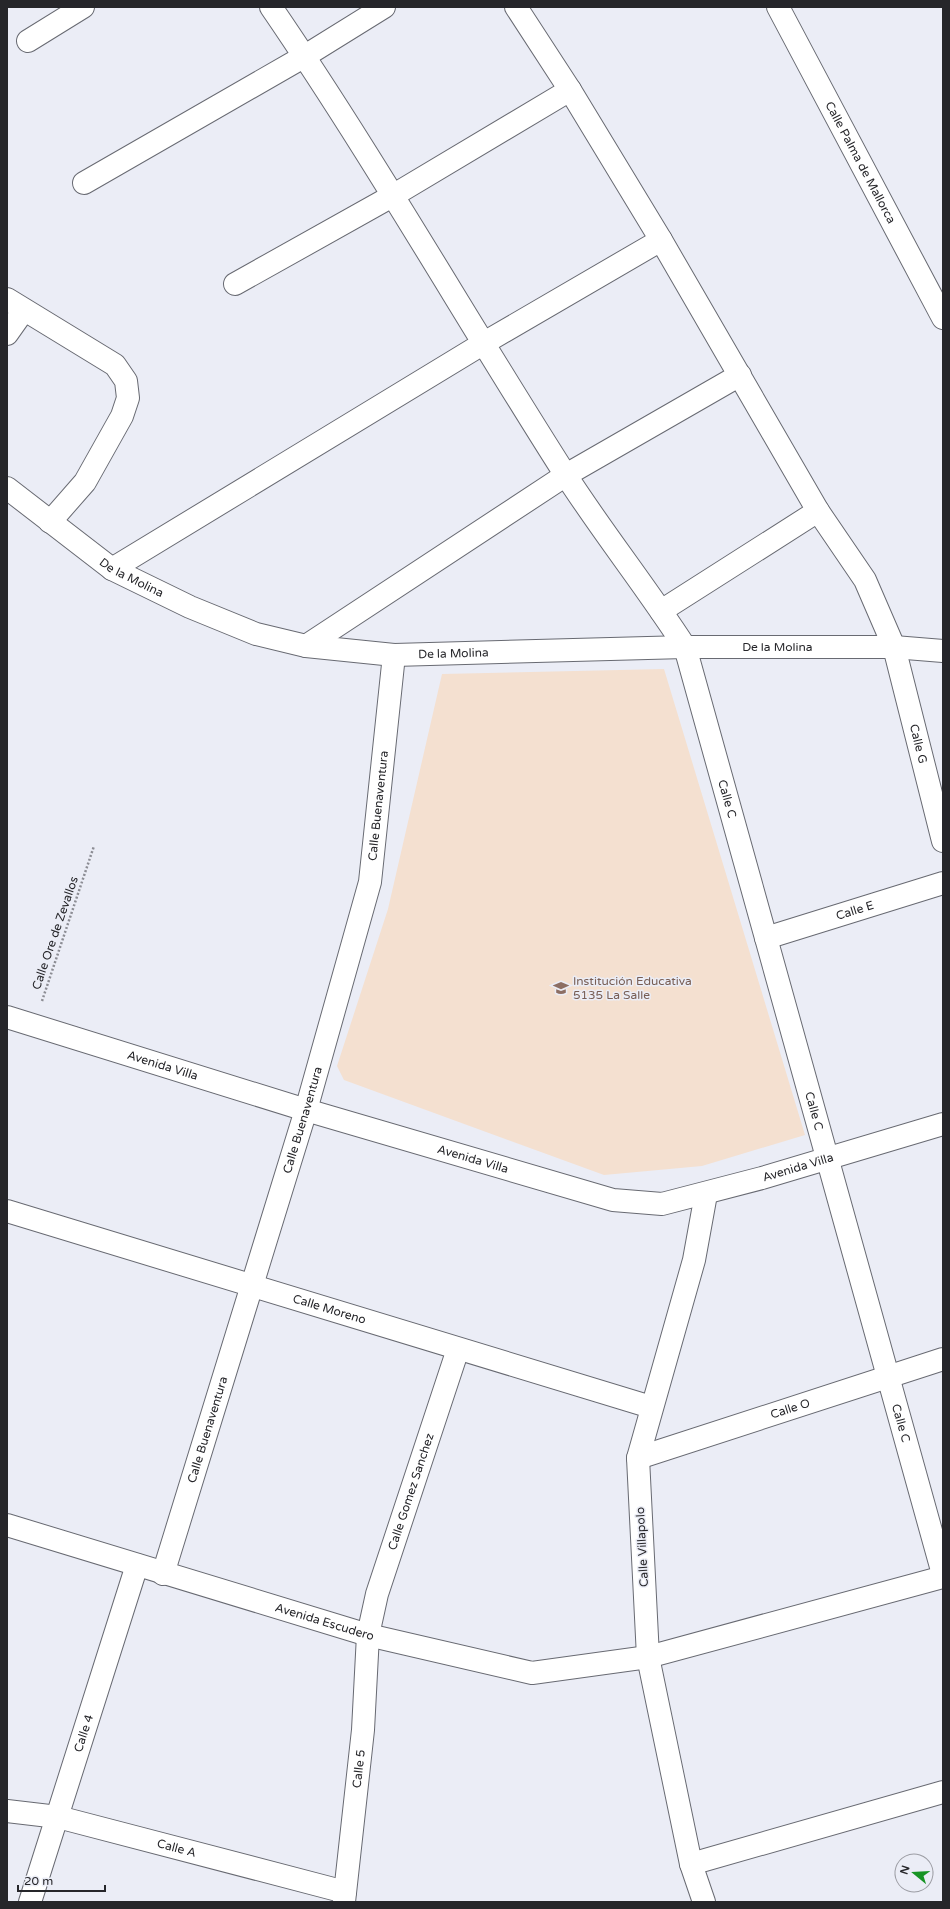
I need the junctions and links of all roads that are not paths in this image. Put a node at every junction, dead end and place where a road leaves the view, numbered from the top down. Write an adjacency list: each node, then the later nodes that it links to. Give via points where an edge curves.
1 (83, 7): 6 (street)
2 (271, 7): 7 (street, Calle C)
3 (384, 7): 7 (street)
4 (516, 7): 8 (street, Calle G)
5 (778, 7): 14 (street, Calle Palma de Mallorca)
6 (28, 41)
7 (305, 56): 9 (street); 10 (street, Calle C)
8 (570, 90): 10 (street); 11 (street, Calle G)
9 (84, 183)
10 (394, 195): 12 (street); 16 (street, Calle C)
11 (661, 240): 16 (street); 17 (street, Calle G)
12 (235, 284)
13 (15, 304): 15 (street); 21 (street, via 115,364 126,381 128,398 119,422 84,482)
14 (943, 318)
15 (7, 334)
16 (484, 343): 18 (street, Calle C); 22 (street)
17 (740, 375): 18 (street); 20 (street, Calle G)
18 (566, 475): 23 (street, Calle C); 24 (street)
19 (7, 488): 21 (street, De la Molina)
20 (818, 511): 23 (street); 26 (street, Calle G, via 865,580)
21 (50, 522): 22 (street, De la Molina)
22 (112, 569): 24 (street, De la Molina, via 190,607 256,634)
23 (661, 611): 25 (street, Calle C)
24 (306, 646): 28 (street, De la Molina)
25 (685, 647): 26 (street, De la Molina); 28 (street, De la Molina); 31 (street, Calle C)
26 (894, 647): 27 (street, De la Molina); 29 (street, Calle G)
27 (943, 651)
28 (394, 655): 33 (street, Calle Buenaventura, via 370,882)
29 (943, 841)
30 (943, 883): 31 (street, Calle E)
31 (766, 938): 35 (street, Calle C)
32 (7, 1017): 33 (street, Avenida Villa)
33 (306, 1110): 36 (street, Avenida Villa, via 613,1200 662,1204); 38 (street, Calle Buenaventura)
34 (943, 1124): 35 (street, Avenida Villa)
35 (827, 1158): 36 (street, Avenida Villa); 41 (street, Calle C)
36 (706, 1194): 42 (street, Calle Villapolo, via 694,1260)
37 (7, 1211): 38 (street, Calle Moreno)
38 (253, 1286): 39 (street, Calle Moreno); 46 (street, Calle Buenaventura)
39 (458, 1349): 42 (street, Calle Moreno); 48 (street, Calle Gomez Sanchez, via 377,1594)
40 (943, 1359): 41 (street, Calle O)
41 (888, 1376): 43 (street, Calle O); 47 (street, Calle C)
42 (651, 1407): 43 (street, Calle Villapolo)
43 (638, 1458): 49 (street, Calle Villapolo)
44 (7, 1525): 45 (street, Avenida Escudero)
45 (137, 1565): 46 (street, Avenida Escudero); 52 (street, Calle 4)
46 (163, 1574): 48 (street, Avenida Escudero)
47 (943, 1575): 49 (street, Avenida Escudero)
48 (368, 1635): 49 (street, Avenida Escudero, via 532,1673); 54 (street, Calle 5, via 363,1730)
49 (648, 1657): 53 (street, Calle Villapolo)
50 (943, 1792): 53 (street)
51 (7, 1811): 52 (street, Calle A)
52 (58, 1817): 54 (street, Calle A); 55 (street, Calle 4)
53 (691, 1864): 56 (street, Calle Villapolo)
54 (344, 1897)
55 (30, 1902)
56 (704, 1902)

